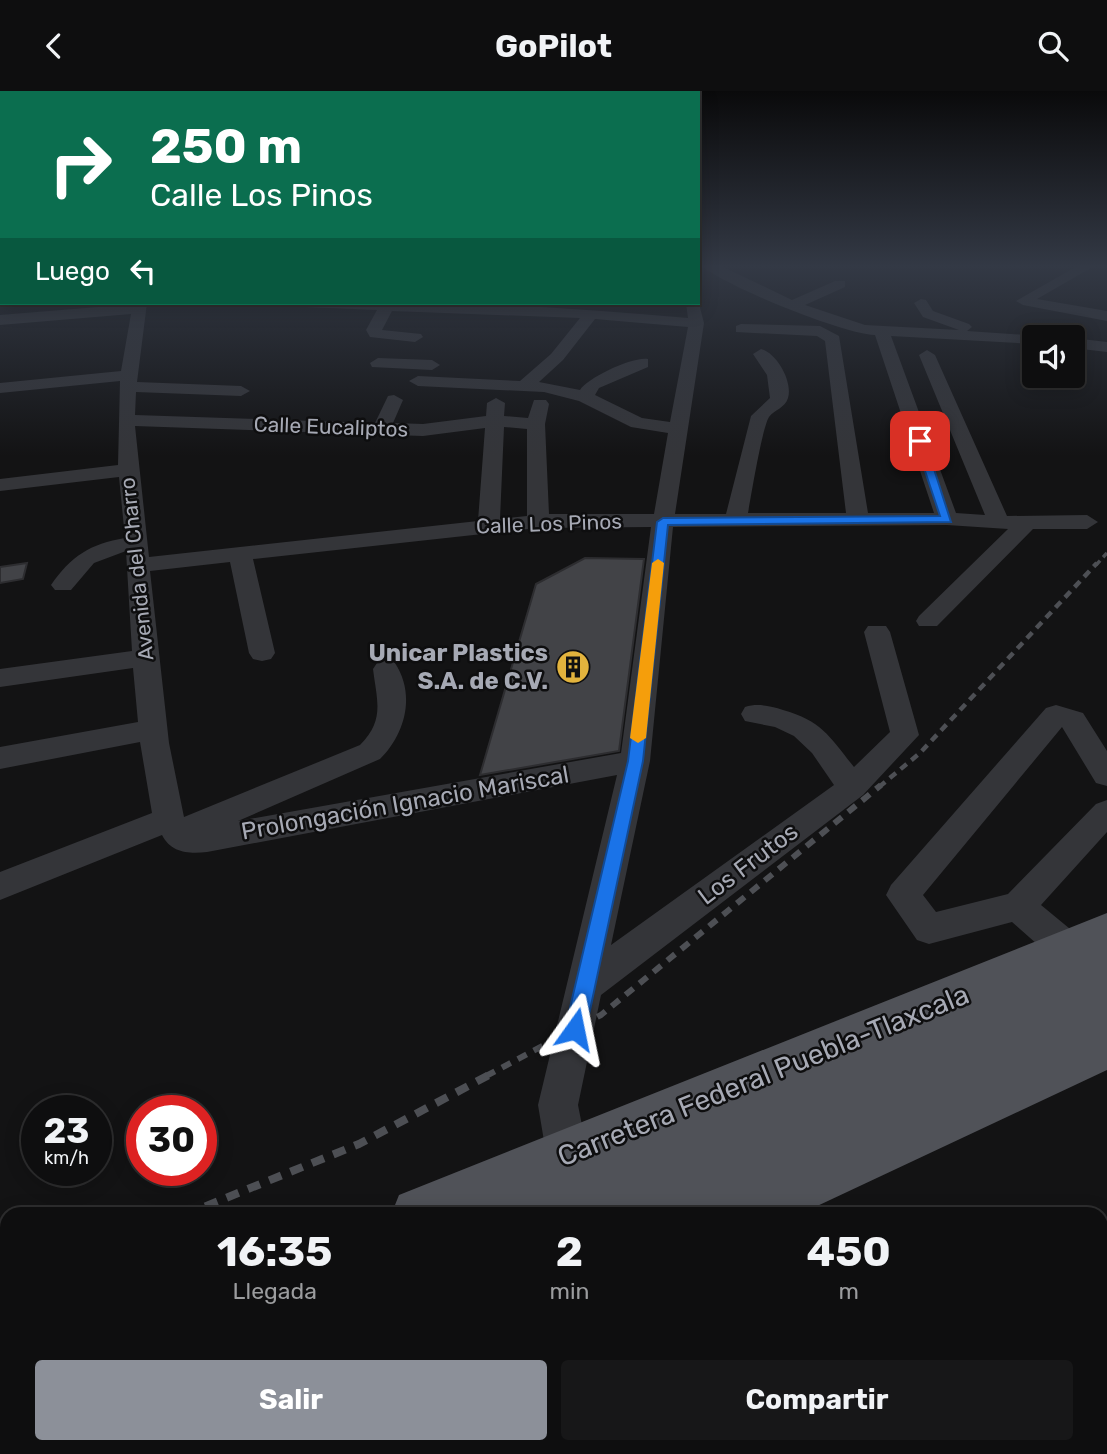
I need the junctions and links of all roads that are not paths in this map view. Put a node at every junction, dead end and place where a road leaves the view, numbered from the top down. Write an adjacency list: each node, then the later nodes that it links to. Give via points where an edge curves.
1 (137, 329): 24 (street, Avenida del Charro)
2 (375, 329): 16 (street, via 376,334)
3 (540, 329): 12 (street)
4 (579, 329): 12 (street)
5 (692, 329): 34 (street)
6 (757, 329): 40 (street, via 820,331 833,339)
7 (860, 329): 13 (street)
8 (965, 329): 14 (street)
9 (1018, 329): 15 (street)
10 (1085, 329): 11 (street)
11 (1107, 331)
12 (578, 332): 26 (street)
13 (882, 332): 14 (street); 23 (street)
14 (963, 334): 15 (street)
15 (1001, 336): 17 (street)
16 (415, 337)
17 (1022, 338)
18 (1085, 345): 19 (street)
19 (1107, 347)
20 (761, 354): 42 (street, via 779,377 779,400 760,416)
21 (378, 363): 25 (street, via 432,365 418,381)
22 (642, 363): 29 (street, via 592,385)
23 (893, 363): 38 (street); 44 (street, via 931,360)
24 (131, 381): 27 (street); 28 (street); 31 (street, Avenida del Charro)
25 (500, 384): 26 (street); 32 (street)
26 (534, 386): 29 (street); 33 (street)
27 (0, 388)
28 (241, 391)
29 (585, 397): 34 (street, via 638,423)
30 (394, 400): 35 (street)
31 (126, 420): 35 (street, Calle Eucaliptos); 36 (street, Avenida del Charro)
32 (493, 421): 33 (street, Calle Eucaliptos); 35 (street, Calle Eucaliptos, via 423,430); 46 (street)
33 (536, 424): 39 (street)
34 (676, 428): 41 (street)
35 (382, 429)
36 (127, 470): 37 (street); 48 (street, Avenida del Charro)
37 (0, 485)
38 (947, 519): 40 (street, Calle Los Pinos); 44 (street, Calle Los Pinos)
39 (538, 521): 41 (street, Calle Los Pinos); 46 (street, Calle Los Pinos)
40 (858, 521): 42 (street, Calle Los Pinos)
41 (663, 522): 42 (street, Calle Los Pinos); 59 (street)
42 (735, 522)
43 (1087, 522): 45 (street, Calle Los Pinos)
44 (999, 523): 45 (street, Calle Los Pinos)
45 (1027, 523): 50 (street)
46 (489, 524): 47 (street, Calle Los Pinos)
47 (240, 553): 48 (street, Calle Los Pinos); 52 (street)
48 (138, 554): 49 (street, Calle Los Pinos, via 89,554); 53 (street, Avenida del Charro)
49 (63, 585)
50 (928, 621)
51 (877, 632): 61 (street, Los Frutos, via 905,735)
52 (262, 653)
53 (146, 658): 55 (street); 57 (street, Avenida del Charro)
54 (386, 669): 63 (street, via 393,723 386,739 370,752)
55 (0, 678)
56 (755, 714): 61 (street, via 781,717 807,728)
57 (152, 730): 58 (street); 63 (street, Avenida del Charro)
58 (0, 758)
59 (635, 761): 63 (street, Prolongación Ignacio Mariscal, via 207,839 188,841); 67 (street)
60 (1107, 775): 65 (street, via 1073,720 1056,715 903,895 929,929)
61 (852, 787): 67 (street, Los Frutos)
62 (1107, 812): 65 (street)
63 (173, 826): 64 (street)
64 (0, 886)
65 (1018, 906): 66 (street)
66 (1098, 969): 69 (main road, Carretera Federal Puebla-Tlaxcala); 69 (main road, Carretera Federal Puebla-Tlaxcala)
67 (584, 986): 70 (street, via 558,1105)
68 (1107, 1045): 72 (main road)
69 (655, 1185): 70 (main road, Carretera Federal Puebla-Tlaxcala)
70 (566, 1196): 71 (main road, Carretera Federal Puebla-Tlaxcala)
71 (481, 1207)
72 (752, 1207)

